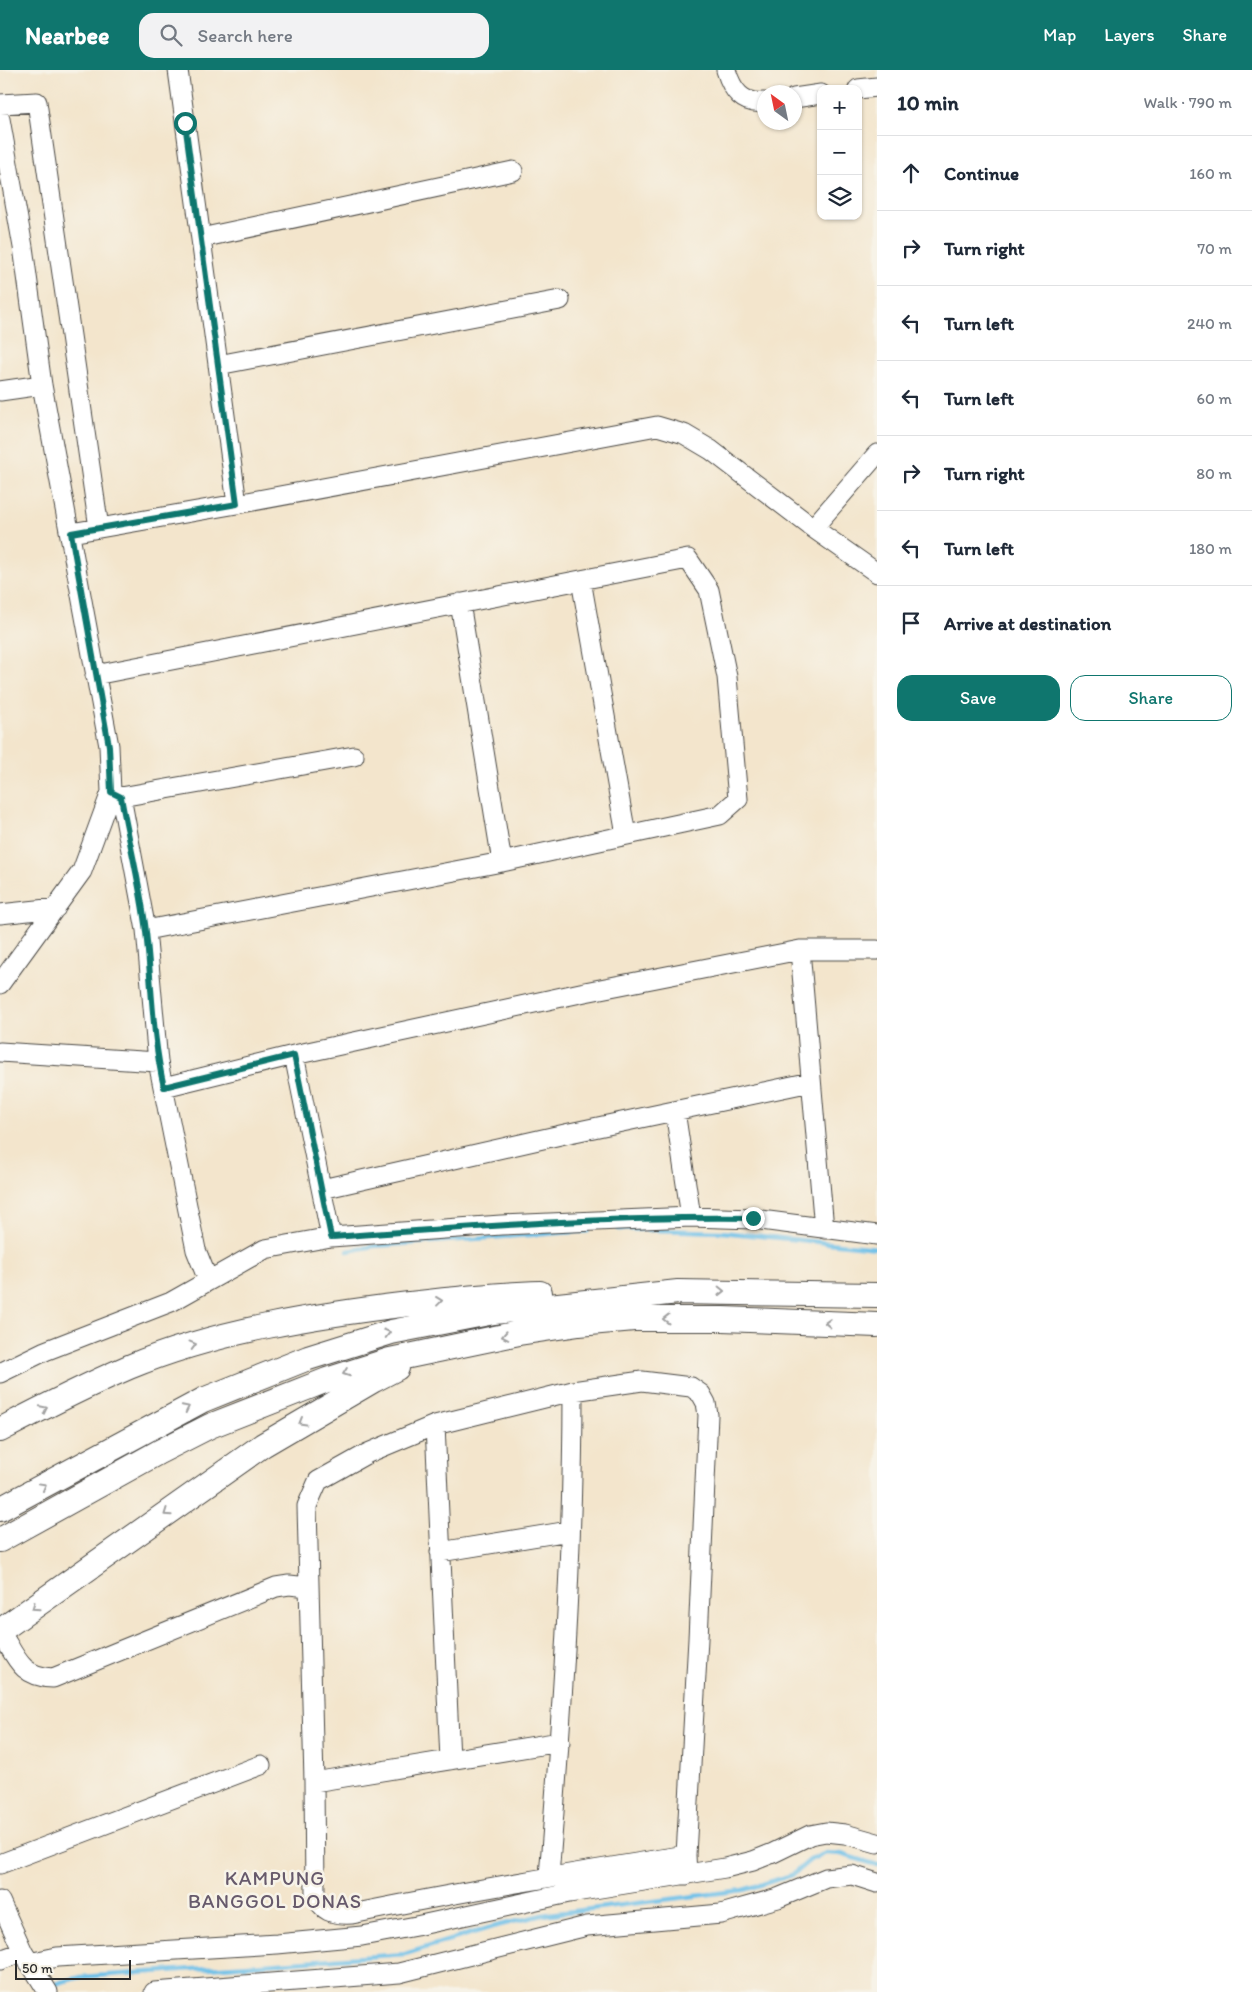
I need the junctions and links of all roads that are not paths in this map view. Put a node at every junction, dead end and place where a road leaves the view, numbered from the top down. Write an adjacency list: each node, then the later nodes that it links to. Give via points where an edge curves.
1 (178, 70): 11 (street)
2 (726, 70): 8 (street, via 739,97)
3 (877, 87): 4 (street)
4 (862, 89)
5 (817, 95): 6 (street)
6 (802, 97)
7 (0, 104): 18 (street, via 37,102)
8 (757, 104)
9 (2, 126): 14 (street)
10 (513, 171): 11 (street)
11 (201, 238): 13 (street)
12 (560, 300): 13 (street)
13 (218, 365): 17 (street)
14 (42, 385): 15 (street); 20 (street)
15 (0, 391)
16 (877, 454): 19 (street)
17 (237, 504): 18 (street); 19 (street, via 657,426 684,434 711,450)
18 (99, 528): 20 (street)
19 (813, 528): 21 (street)
20 (71, 533): 24 (street)
21 (877, 573)
22 (581, 580): 23 (street); 27 (street); 27 (street, via 688,559 709,590 727,676 738,799 720,815)
23 (460, 603): 24 (street); 28 (street)
24 (96, 675): 26 (street)
25 (354, 756): 26 (street)
26 (116, 795): 29 (street, via 82,871); 31 (street)
27 (626, 835): 28 (street)
28 (502, 862): 31 (street)
29 (56, 908): 30 (street); 34 (street)
30 (0, 914)
31 (146, 930): 37 (street)
32 (800, 950): 33 (street); 36 (street, via 585,992); 38 (street)
33 (877, 950)
34 (0, 984)
35 (0, 1052): 37 (street)
36 (294, 1055): 39 (street); 41 (street)
37 (158, 1062): 39 (street)
38 (811, 1082): 40 (street); 43 (street)
39 (164, 1087): 46 (street, via 196,1250)
40 (675, 1111): 41 (street); 42 (street)
41 (322, 1189): 45 (street)
42 (691, 1217): 43 (street, via 753,1218); 45 (street, via 501,1225)
43 (824, 1229): 44 (street)
44 (877, 1235)
45 (331, 1237): 46 (street, via 265,1249)
46 (208, 1280): 51 (street, via 171,1302 45,1351)
47 (678, 1292): 48 (main road, one-way to 48); 54 (main road, one-way to 47, via 130,1367 184,1348 262,1327 363,1309 496,1294); 55 (main road, one-way to 47, via 203,1400 335,1348 398,1330 494,1312)
48 (877, 1295)
49 (877, 1324): 50 (main road, one-way to 50, via 634,1319 570,1325)
50 (437, 1349): 57 (main road, one-way to 57, via 359,1368 210,1426); 60 (main road, one-way to 60, via 374,1380 263,1445)
51 (0, 1373)
52 (573, 1391): 53 (street); 56 (street); 66 (street, via 642,1381 691,1388 701,1394 706,1403 708,1415)
53 (435, 1426): 58 (street); 59 (street, via 368,1453 318,1481 307,1506)
54 (0, 1430)
55 (0, 1509)
56 (569, 1531): 58 (street); 61 (street)
57 (0, 1540)
58 (440, 1552): 62 (street)
59 (309, 1587): 60 (street, via 276,1587 53,1678 39,1677 24,1669); 64 (street)
60 (0, 1631)
61 (560, 1742): 62 (street); 69 (street)
62 (450, 1760): 64 (street)
63 (261, 1765): 67 (street)
64 (314, 1782): 69 (street, via 315,1893 319,1904 330,1912 352,1914)
65 (877, 1843): 68 (street, via 826,1832 810,1835 753,1861)
66 (686, 1855): 68 (street); 69 (street)
67 (0, 1864)
68 (687, 1875): 72 (street, via 569,1893 362,1936)
69 (549, 1876)
70 (877, 1883): 73 (street, via 852,1876 826,1878 778,1898 721,1914 587,1926 399,1973)
71 (0, 1901): 72 (street)
72 (19, 1960): 74 (street)
73 (292, 1987): 75 (street)
74 (48, 1992)
75 (154, 1992)

